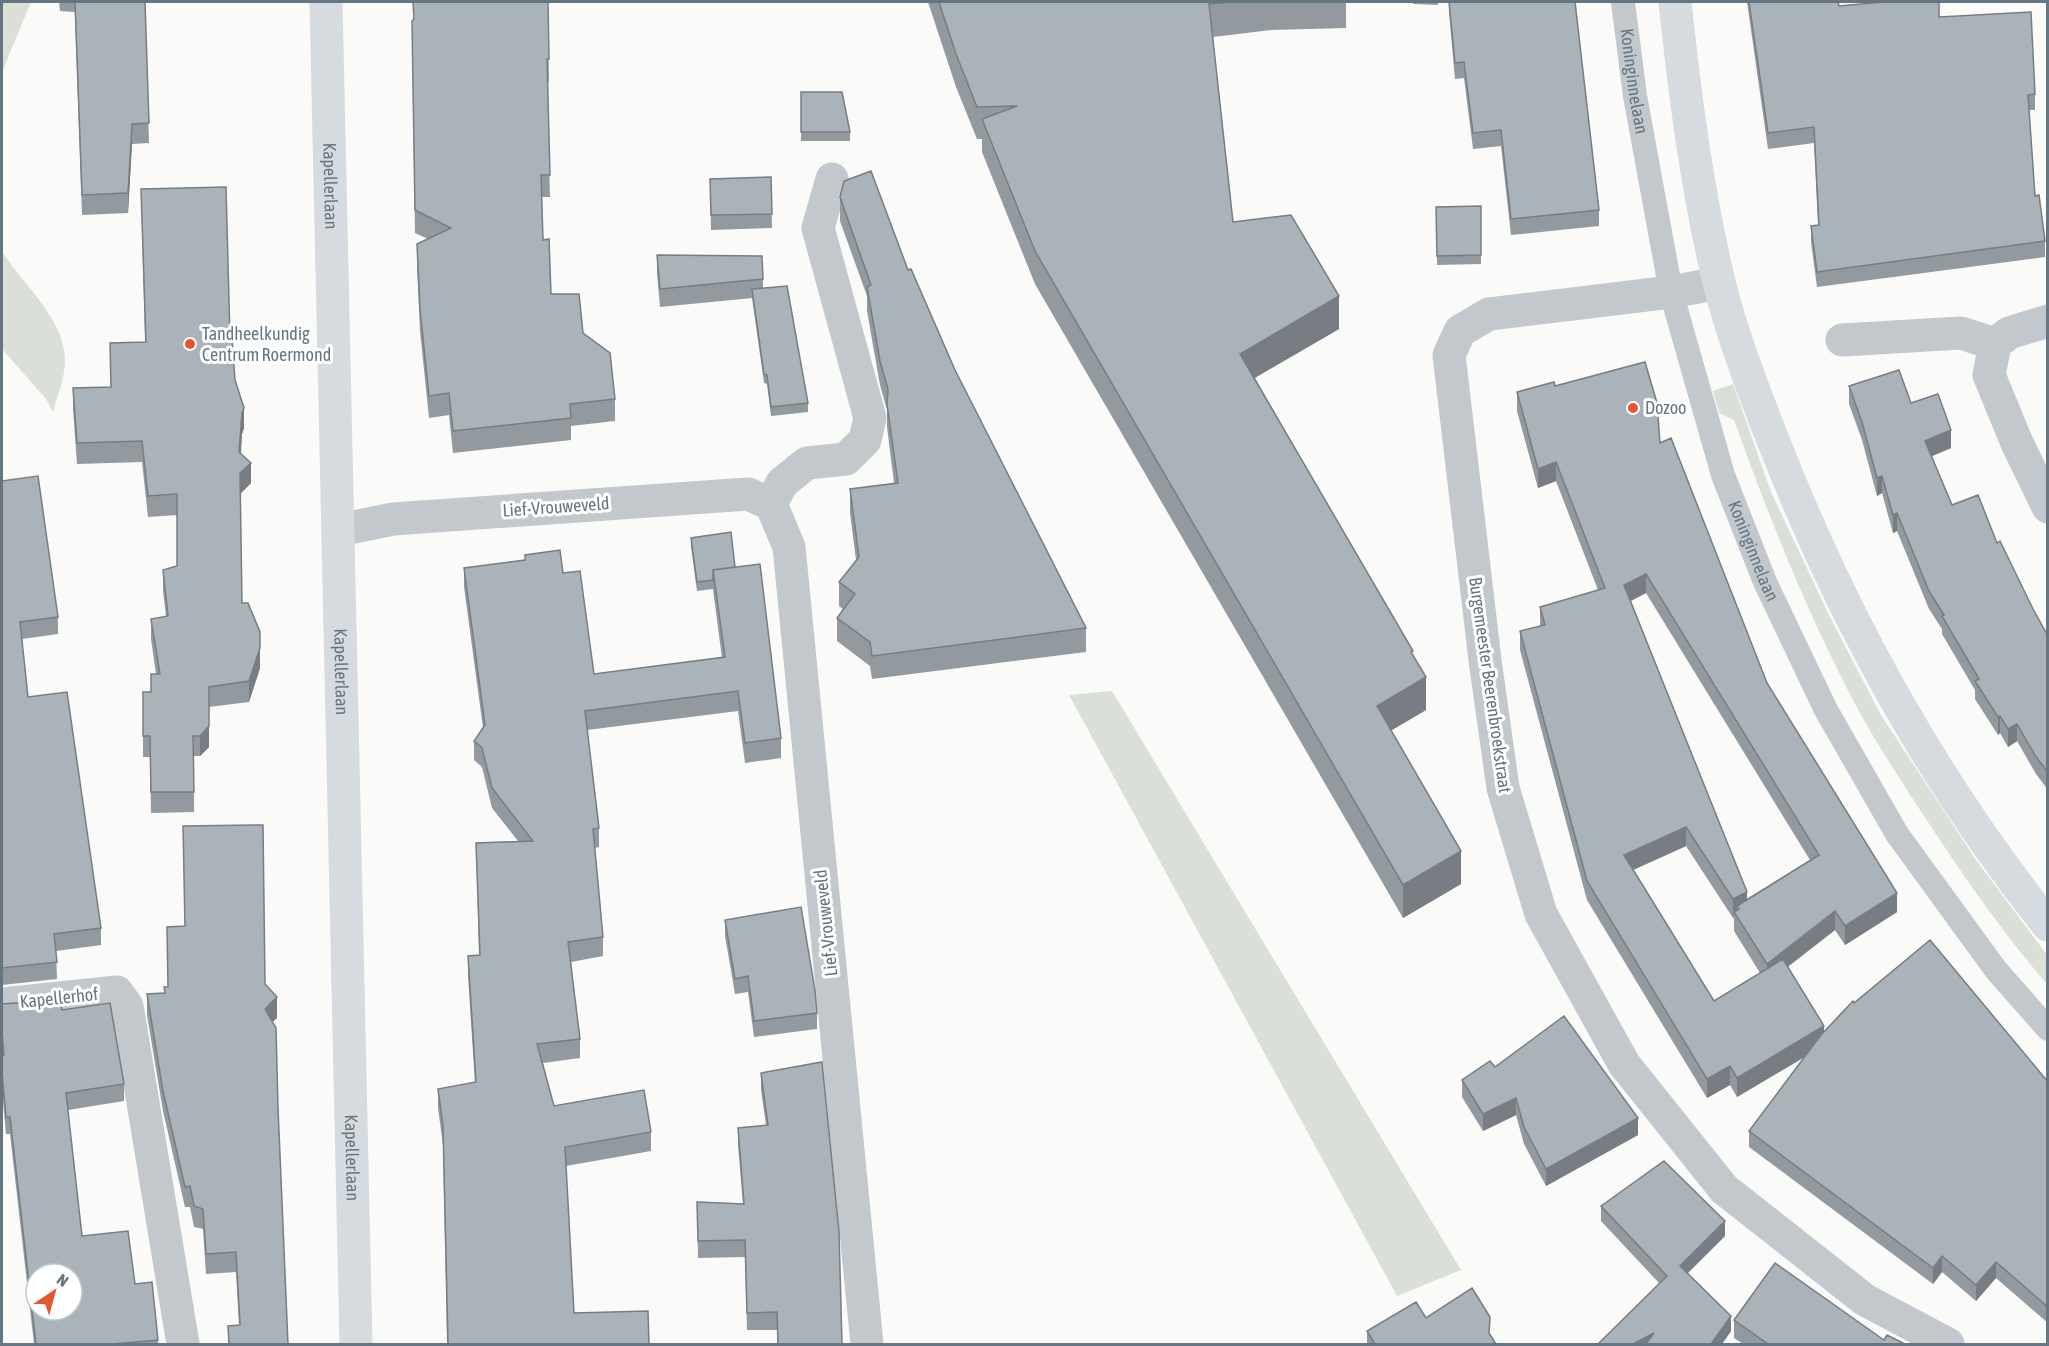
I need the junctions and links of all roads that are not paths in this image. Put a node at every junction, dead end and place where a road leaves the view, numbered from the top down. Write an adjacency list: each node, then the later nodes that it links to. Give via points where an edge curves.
1 (326, 2): 12 (street, Kapellerlaan)
2 (1623, 2): 6 (lane, Koninginnelaan, via 1635,96)
3 (1675, 2): 5 (street, via 1684,93)
4 (832, 179): 10 (street, via 818,228 870,418 865,440 846,459 807,463 782,483)
5 (1719, 283): 6 (street, Burgemeester Beerenbroekstraat); 13 (street, via 1745,369 1827,569 1925,749)
6 (1671, 292): 15 (lane, Koninginnelaan, via 1723,475 1765,582 1826,710 1897,834 1996,970); 19 (street, Burgemeester Beerenbroekstraat, via 1489,314 1460,331 1449,355 1503,788 1541,914 1624,1064 1724,1189 1865,1300)
7 (2048, 321): 9 (street, via 2009,333)
8 (1842, 340): 9 (street, via 1961,333)
9 (1995, 344): 11 (street, via 1989,375)
10 (771, 504): 12 (street, Lief-Vrouweveld, via 748,494 393,519); 18 (street, Lief-Vrouweveld, via 789,547)
11 (2048, 507)
12 (339, 530): 17 (street, Kapellerlaan)
13 (2048, 925)
14 (2, 1004): 16 (street, Kapellerhof, via 117,992 127,1006)
15 (2048, 1029)
16 (183, 1344)
17 (356, 1344)
18 (867, 1344)
19 (1948, 1344)

